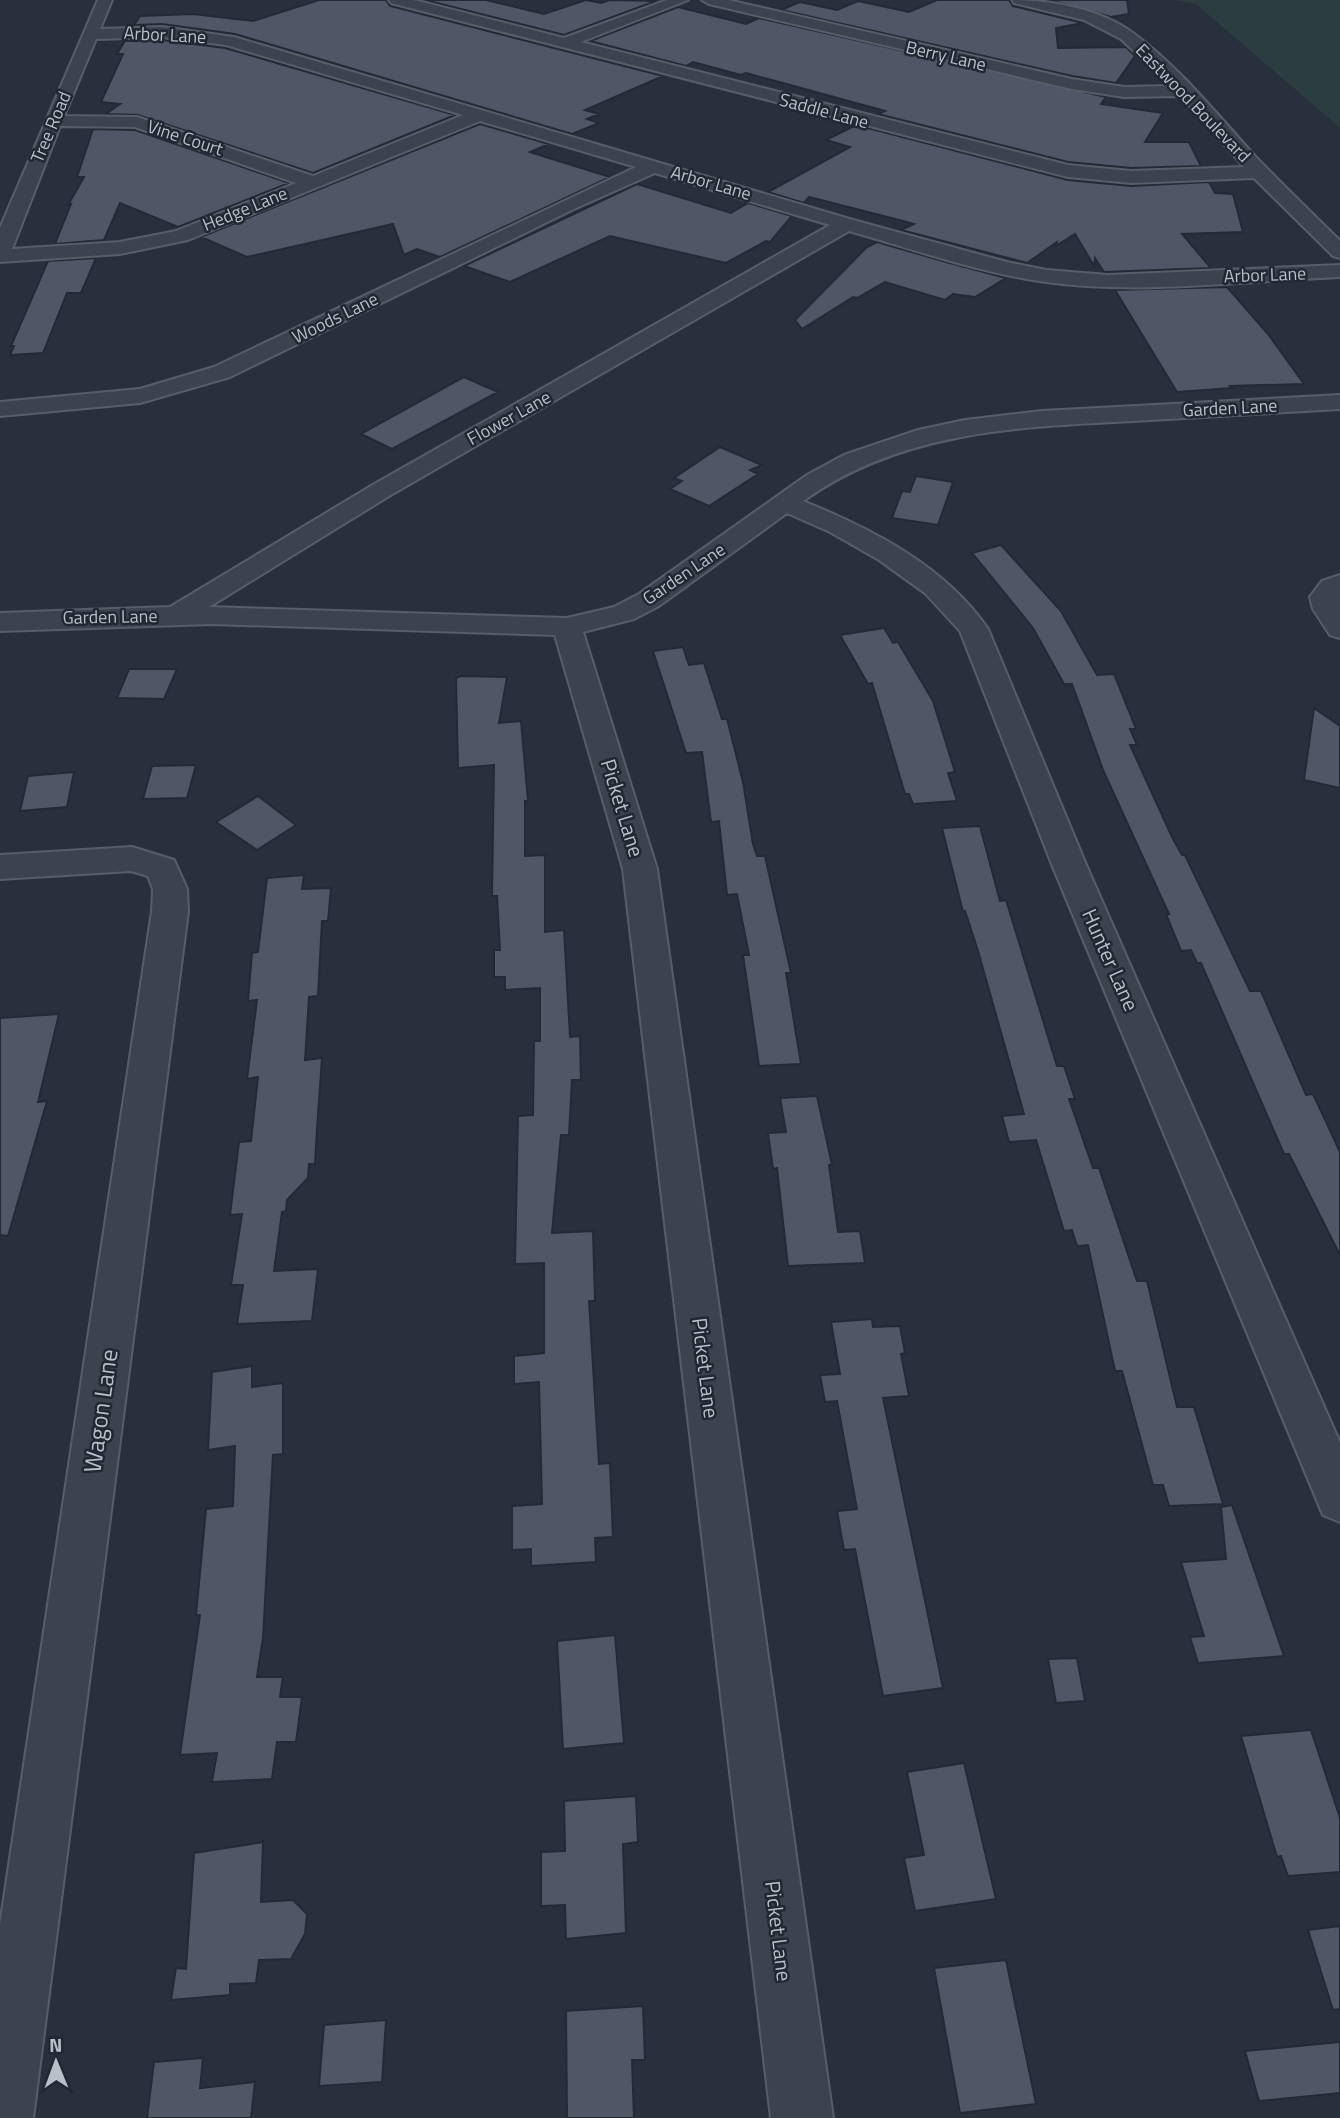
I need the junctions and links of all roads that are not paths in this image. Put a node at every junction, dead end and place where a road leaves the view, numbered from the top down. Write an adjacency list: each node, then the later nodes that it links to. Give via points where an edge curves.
1 (104, 0): 6 (street, Tree Road)
2 (396, 0): 7 (street, Saddle Lane)
3 (681, 0): 7 (street)
4 (709, 0): 8 (street, Berry Lane, via 1072,85 1124,92)
5 (1019, 0): 8 (street, Eastwood Boulevard, via 1083,15 1116,29)
6 (90, 34): 9 (street, Arbor Lane, via 162,32 229,40); 10 (street, Tree Road)
7 (565, 43): 12 (street, Saddle Lane, via 1068,172 1131,177)
8 (1186, 91): 12 (street, Eastwood Boulevard)
9 (478, 115): 11 (street, Arbor Lane); 13 (street, Hedge Lane)
10 (54, 121): 13 (street, Vine Court, via 137,122); 16 (street, Tree Road, via 19,180)
11 (653, 167): 14 (street, Arbor Lane); 19 (street, Woods Lane, via 180,389 134,398)
12 (1259, 172): 15 (street, Eastwood Boulevard)
13 (312, 182): 16 (street, Hedge Lane, via 181,236 148,244)
14 (846, 224): 17 (street, Arbor Lane, via 1005,268 1073,279); 22 (street, Flower Lane, via 380,491)
15 (1340, 251)
16 (0, 255)
17 (1340, 271)
18 (1340, 402): 20 (street, Garden Lane, via 956,428 906,439 845,463)
19 (0, 409)
20 (787, 504): 24 (street, Garden Lane, via 649,600 624,613); 27 (street, Hunter Lane, via 829,520 920,573 974,629 1070,867)
21 (1340, 583): 25 (street, via 1324,595 1324,605)
22 (175, 617): 23 (street, Garden Lane); 24 (street, Garden Lane)
23 (0, 622)
24 (567, 627): 29 (street, Picket Lane, via 640,869)
25 (1340, 629)
26 (0, 867): 28 (street, Wagon Lane, via 132,859 162,868 170,888)
27 (1340, 1498)
28 (2, 2118)
29 (802, 2118)

